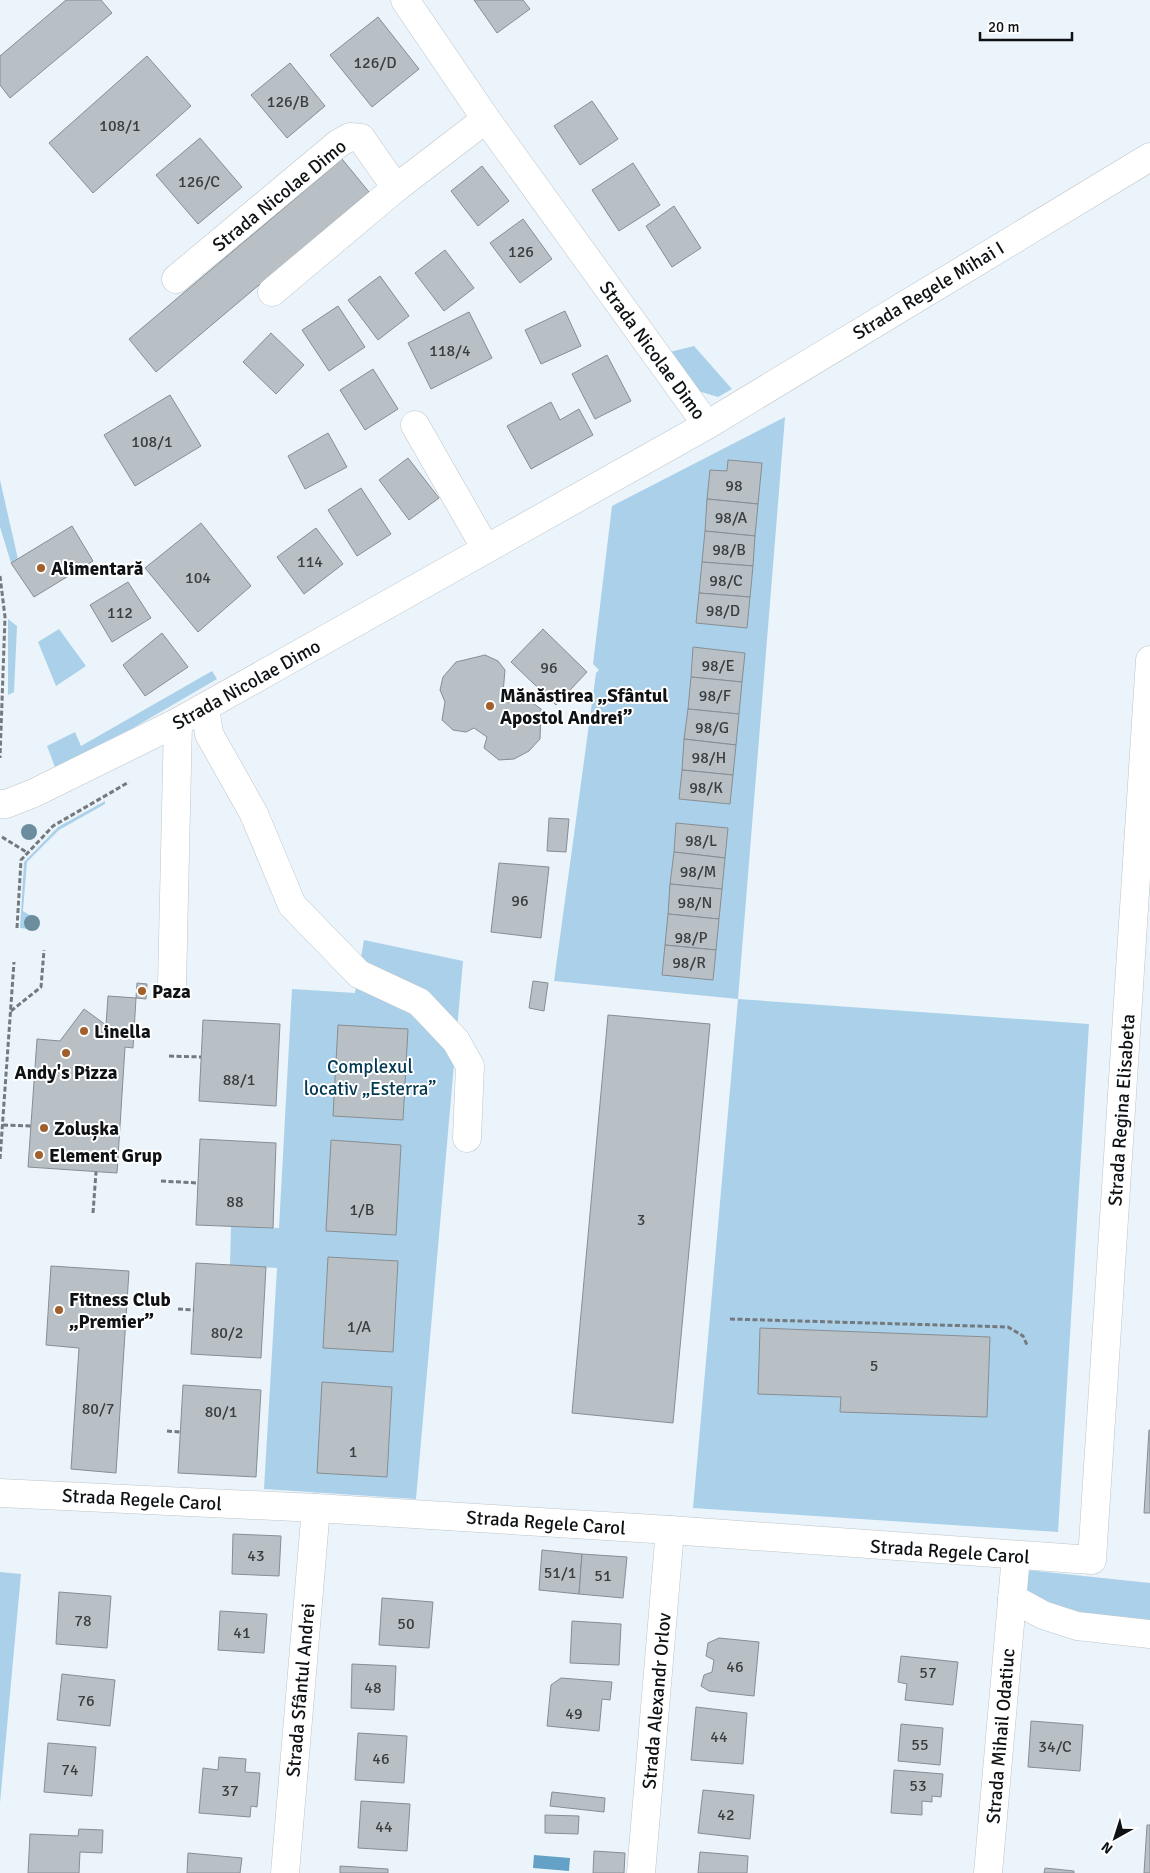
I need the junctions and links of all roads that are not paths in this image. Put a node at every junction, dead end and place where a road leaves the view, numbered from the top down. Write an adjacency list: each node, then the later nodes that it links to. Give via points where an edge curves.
1 (405, 0): 2 (street, Strada Nicolae Dimo)
2 (486, 118): 4 (street); 8 (street, Strada Nicolae Dimo)
3 (1150, 157): 8 (street, Strada Regele Mihai I)
4 (396, 188): 5 (street, Strada Nicolae Dimo, via 361,138 350,137); 6 (street)
5 (176, 279)
6 (272, 292)
7 (415, 425): 9 (street)
8 (707, 425): 9 (street, Strada Nicolae Dimo)
9 (486, 548): 11 (street, Strada Nicolae Dimo)
10 (1150, 660): 20 (street, Strada Regina Elisabeta)
11 (205, 707): 12 (street, Strada Nicolae Dimo); 15 (street, via 210,734 254,814 292,905 359,974 419,1002 456,1041 470,1066)
12 (178, 722): 13 (street, Strada Nicolae Dimo, via 34,793); 14 (street)
13 (0, 804)
14 (172, 984)
15 (467, 1138)
16 (0, 1493): 17 (street, Strada Regele Carol)
17 (316, 1508): 18 (street, Strada Regele Carol); 23 (street, Strada Sfântul Andrei)
18 (670, 1530): 19 (street, Strada Regele Carol); 24 (street, Strada Alexandr Orlov)
19 (1016, 1556): 20 (street, Strada Regele Carol); 21 (street, Strada Mihail Odatiuc)
20 (1092, 1560)
21 (1012, 1598): 22 (street, via 1043,1615 1077,1626); 25 (street, Strada Mihail Odatiuc)
22 (1150, 1634)
23 (285, 1873)
24 (641, 1873)
25 (988, 1873)

